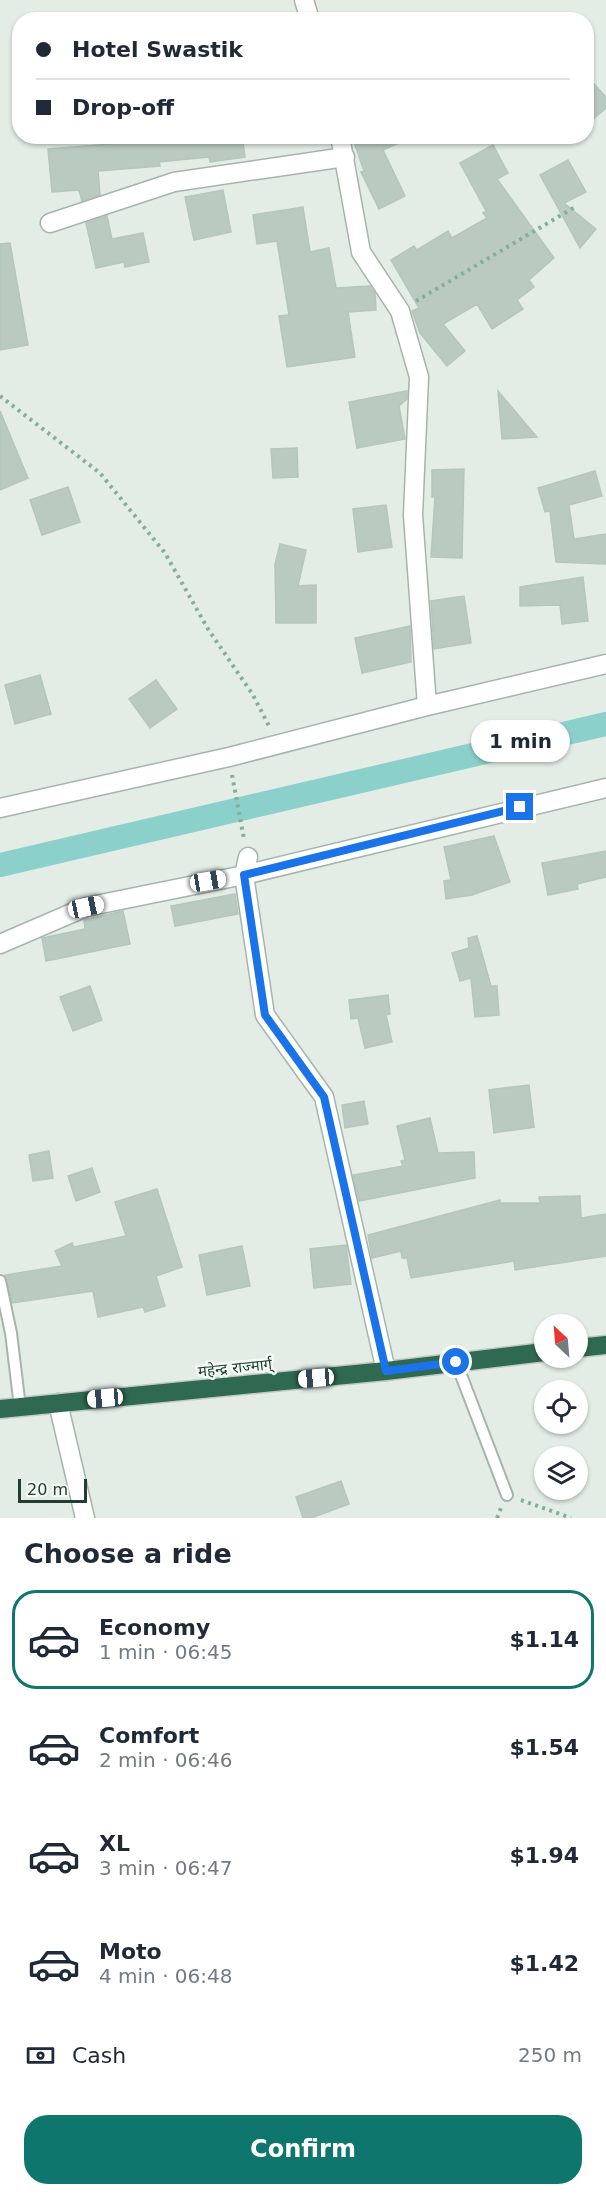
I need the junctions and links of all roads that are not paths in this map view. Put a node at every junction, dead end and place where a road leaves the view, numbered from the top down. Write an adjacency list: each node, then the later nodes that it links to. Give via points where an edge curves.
1 (342, 144): 2 (street)
2 (345, 156): 3 (street, via 174,182); 5 (street, via 361,252 400,310 419,377 414,515)
3 (50, 223)
4 (606, 664): 5 (street)
5 (427, 706): 7 (street, via 279,745)
6 (606, 788): 8 (street)
7 (0, 808)
8 (246, 866): 9 (street, via 86,907); 15 (street, via 265,1015 324,1097)
9 (0, 944)
10 (0, 1281): 17 (lane, via 12,1333)
11 (606, 1345): 12 (highway)
12 (588, 1347)
13 (534, 1353): 14 (highway, महेन्द्र राज्मार्ग्)
14 (456, 1362): 15 (highway, महेन्द्र राज्मार्ग्); 19 (lane)
15 (386, 1371): 16 (highway, महेन्द्र राज्मार्ग्)
16 (58, 1403): 17 (highway, महेन्द्र राज्मार्ग्); 20 (street)
17 (20, 1407): 18 (highway, महेन्द्र राज्मार्ग्)
18 (0, 1409)
19 (507, 1495)
20 (85, 1518)

